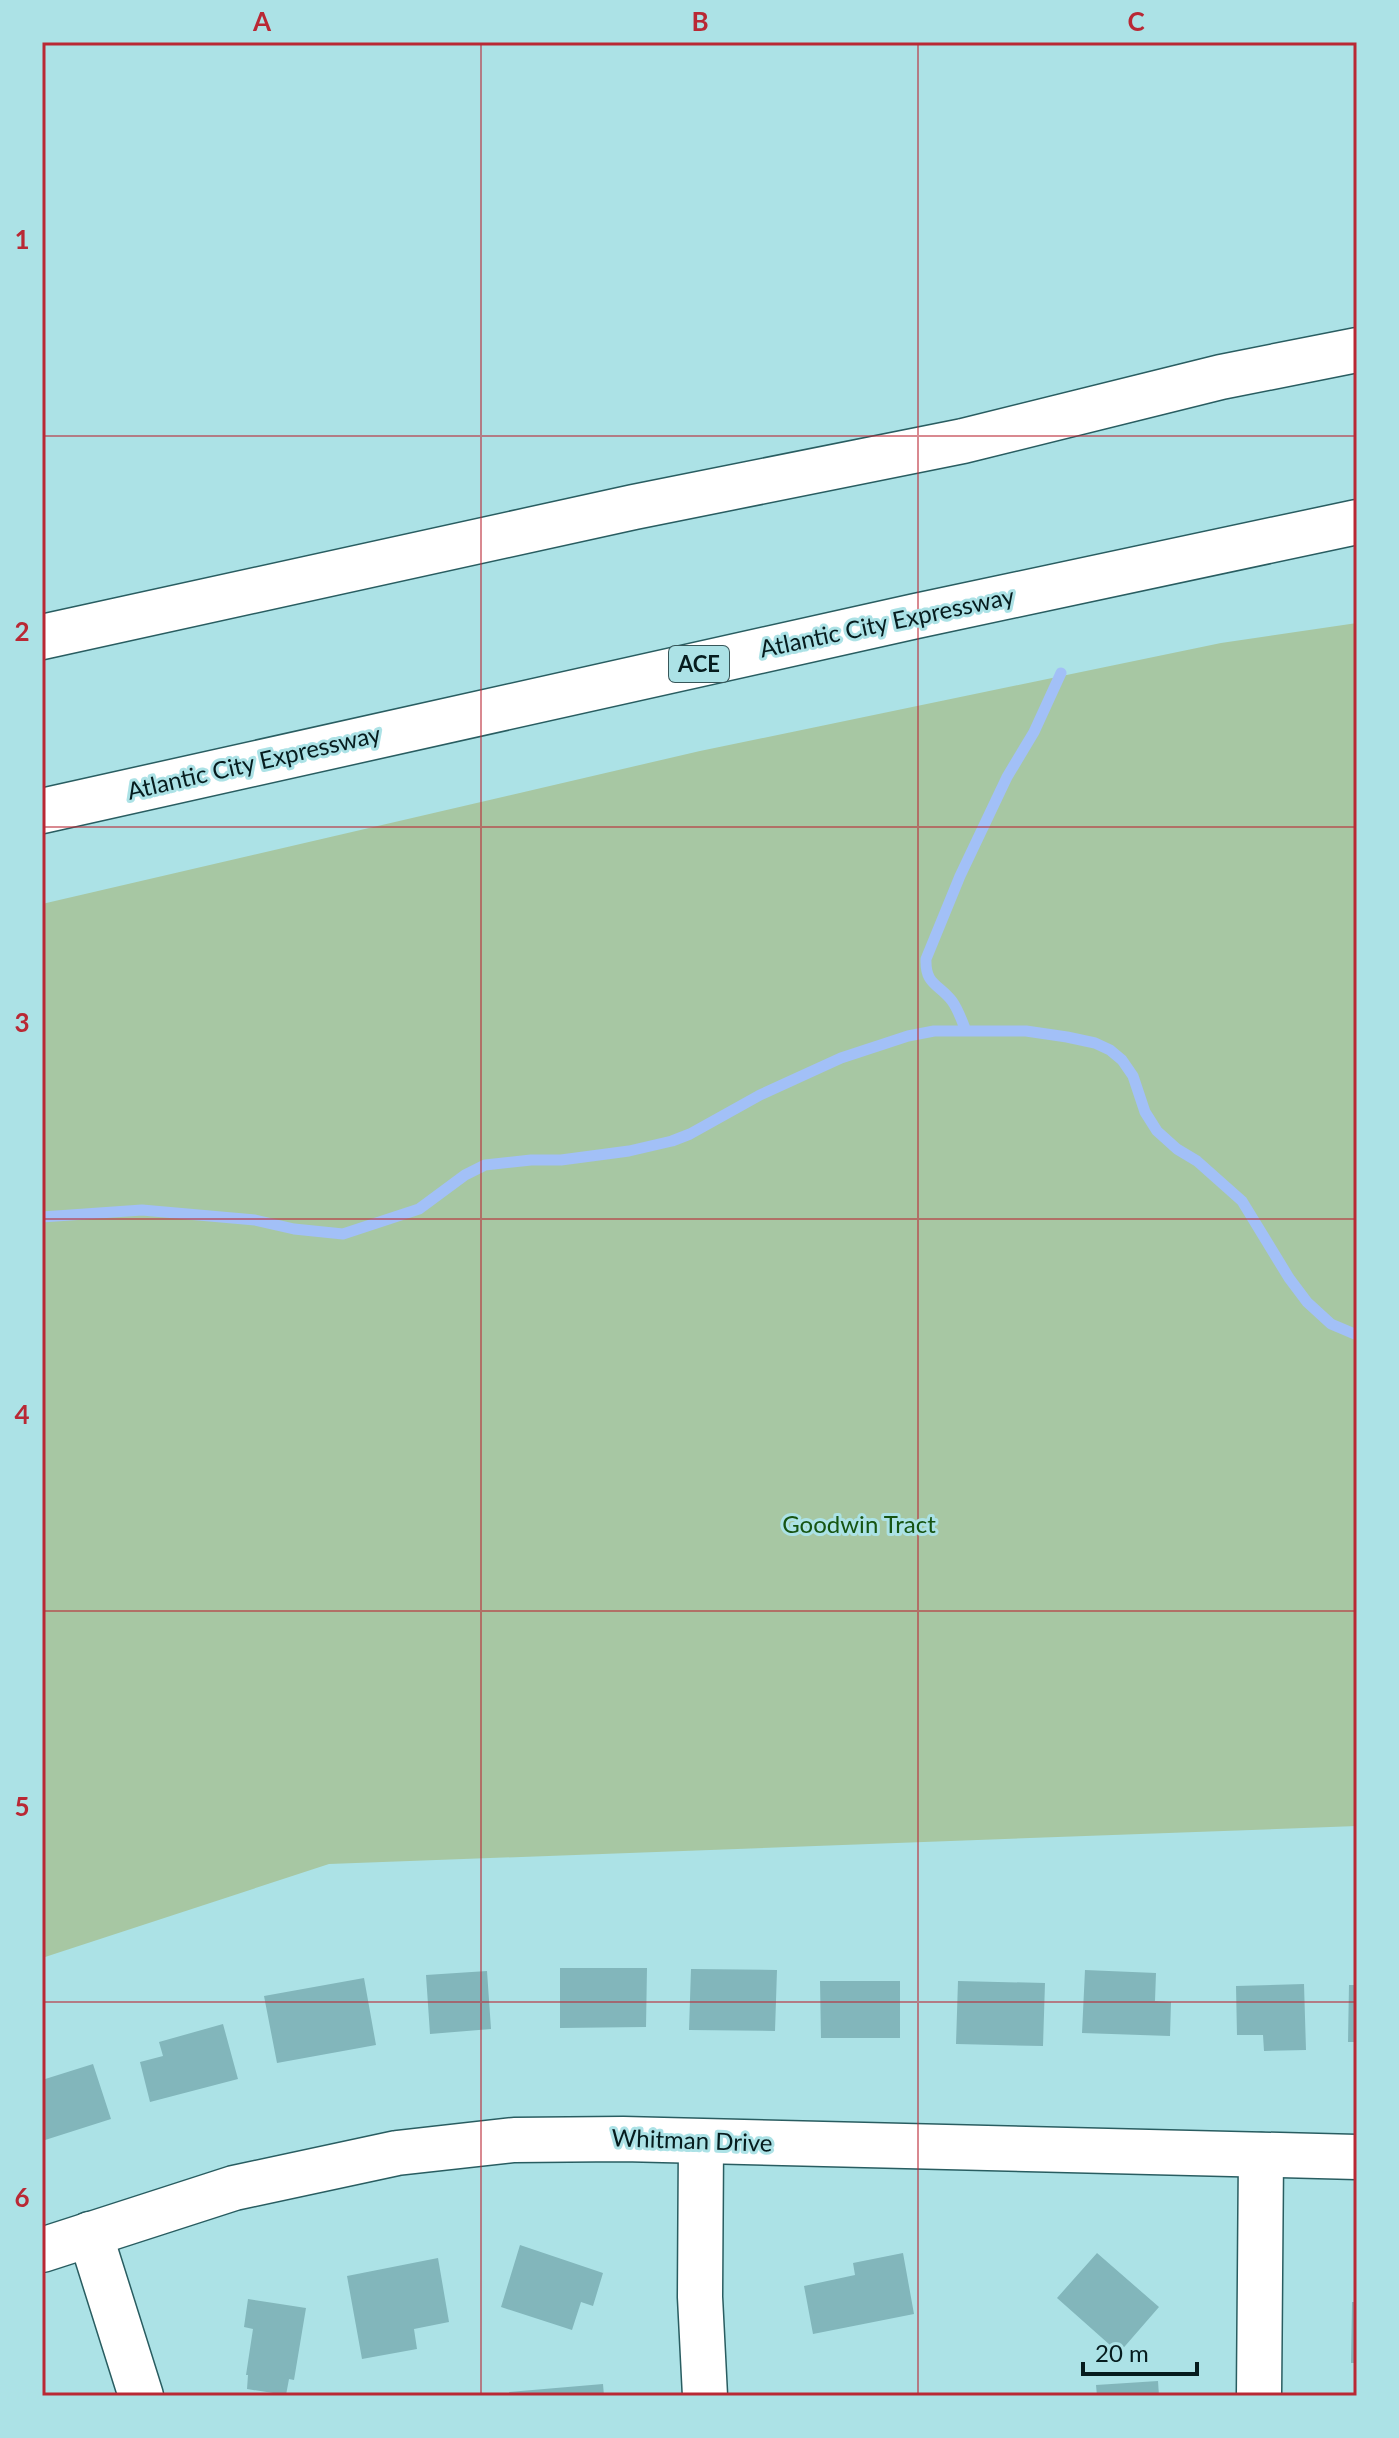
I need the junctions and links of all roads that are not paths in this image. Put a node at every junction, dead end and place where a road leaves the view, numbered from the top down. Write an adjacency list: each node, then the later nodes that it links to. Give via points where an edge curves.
1 (1357, 350): 3 (main road, via 1221,377 963,441)
2 (1357, 522): 4 (main road, Atlantic City Expressway / ACE)
3 (42, 637)
4 (42, 811)
5 (701, 2142): 6 (main road, Whitman Drive); 8 (main road, Whitman Drive, via 514,2140 397,2153 234,2188); 11 (main road)
6 (1261, 2155): 7 (main road, Whitman Drive); 12 (main road)
7 (1357, 2157)
8 (90, 2234): 9 (main road, Whitman Drive); 10 (main road)
9 (42, 2250)
10 (141, 2396)
11 (705, 2396)
12 (1259, 2396)

